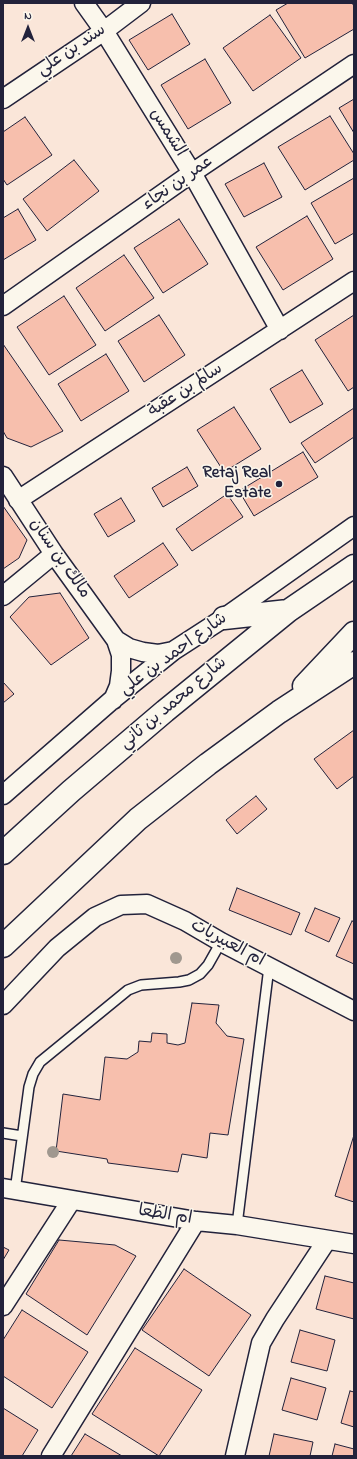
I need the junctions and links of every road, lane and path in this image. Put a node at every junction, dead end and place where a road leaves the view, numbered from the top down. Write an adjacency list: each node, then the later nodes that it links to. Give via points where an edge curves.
1 (84, 3): 3 (street, الشمس)
2 (141, 3): 3 (street, سند بن علي)
3 (104, 30): 5 (street, سند بن علي); 6 (street, الشمس)
4 (354, 64): 6 (street, عمر بن نجاء)
5 (3, 98)
6 (192, 173): 8 (street, عمر بن نجاء); 9 (street, الشمس)
7 (354, 281): 9 (street, سالم بن عقبة)
8 (3, 306)
9 (280, 330): 11 (street, سالم بن عقبة)
10 (3, 476): 11 (street, مالك بن سنان)
11 (18, 500): 13 (street, مالك بن سنان)
12 (354, 526): 17 (street, شارع احمد بن علي)
13 (54, 554): 15 (street); 19 (street, مالك بن سنان)
14 (354, 566): 16 (main road, شارع محمد بن ثاني)
15 (3, 596)
16 (288, 611): 17 (main road); 25 (main road, شارع محمد بن ثاني, via 94,771)
17 (224, 618): 20 (street, شارع احمد بن علي)
18 (354, 632): 23 (main road)
19 (116, 640): 20 (street, مالك بن سنان, via 129,648 143,652 158,654); 22 (street, مالك بن سنان, via 121,655 121,671 119,686)
20 (173, 651): 22 (street, شارع احمد بن علي)
21 (354, 663): 23 (main road)
22 (112, 700): 24 (street, شارع احمد بن علي)
23 (280, 712): 27 (main road, via 138,819)
24 (3, 795)
25 (3, 853)
26 (221, 942): 28 (street, ام العبيريات); 29 (street, ام العبيريات, via 148,904 121,905 95,917 57,948); 32 (lane, via 200,974 189,980 141,985 128,990 50,1052 33,1074)
27 (3, 946)
28 (269, 967): 30 (street, ام العبيريات); 36 (lane)
29 (3, 1005)
30 (354, 1011)
31 (3, 1133): 32 (lane)
32 (22, 1136): 33 (lane)
33 (9, 1190): 34 (street, ام الظعا)
34 (71, 1201): 35 (street, ام الظعا); 39 (street)
35 (196, 1221): 36 (street, ام الظعا); 40 (street)
36 (237, 1226): 37 (street, ام الظعا)
37 (327, 1240): 38 (street, ام الظعا); 41 (street, via 261,1343)
38 (354, 1244)
39 (3, 1306)
40 (50, 1456)
41 (235, 1456)

